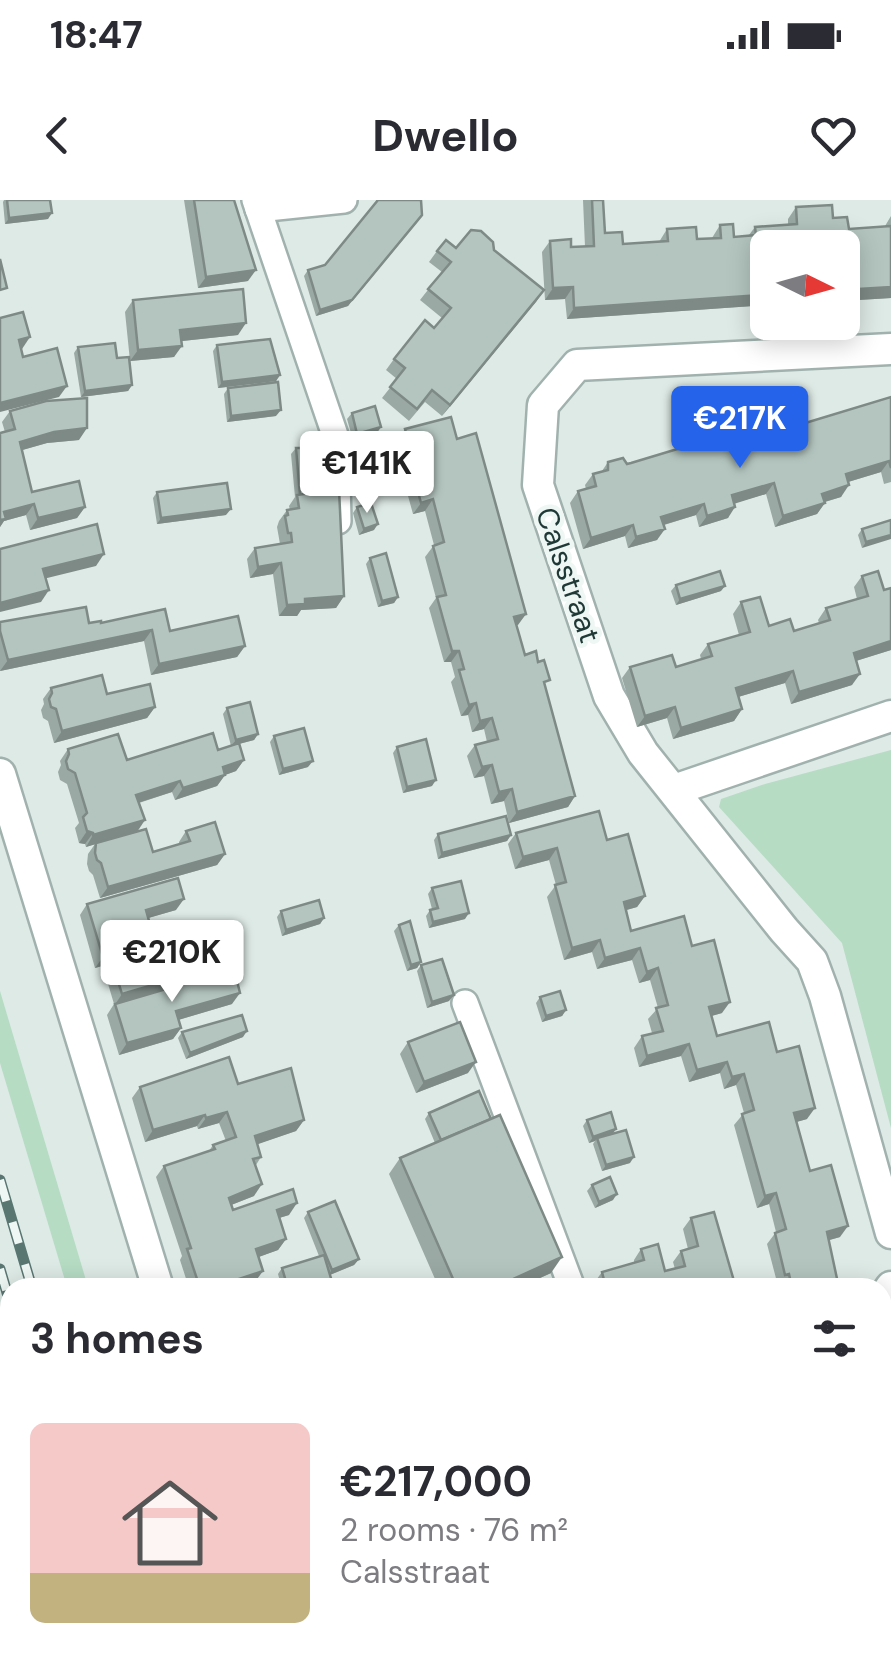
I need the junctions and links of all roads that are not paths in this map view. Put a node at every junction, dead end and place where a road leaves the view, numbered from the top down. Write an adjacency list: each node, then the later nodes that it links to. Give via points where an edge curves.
1 (344, 200): 2 (lane)
2 (256, 204): 4 (lane, via 336,438)
3 (891, 350): 7 (street, Calsstraat, via 577,365 543,405 538,484 608,696)
4 (338, 546)
5 (891, 716): 7 (street)
6 (0, 774): 10 (street)
7 (674, 790): 9 (street, Calsstraat, via 812,961)
8 (466, 1003): 11 (lane)
9 (891, 1234)
10 (155, 1278)
11 (564, 1278)

